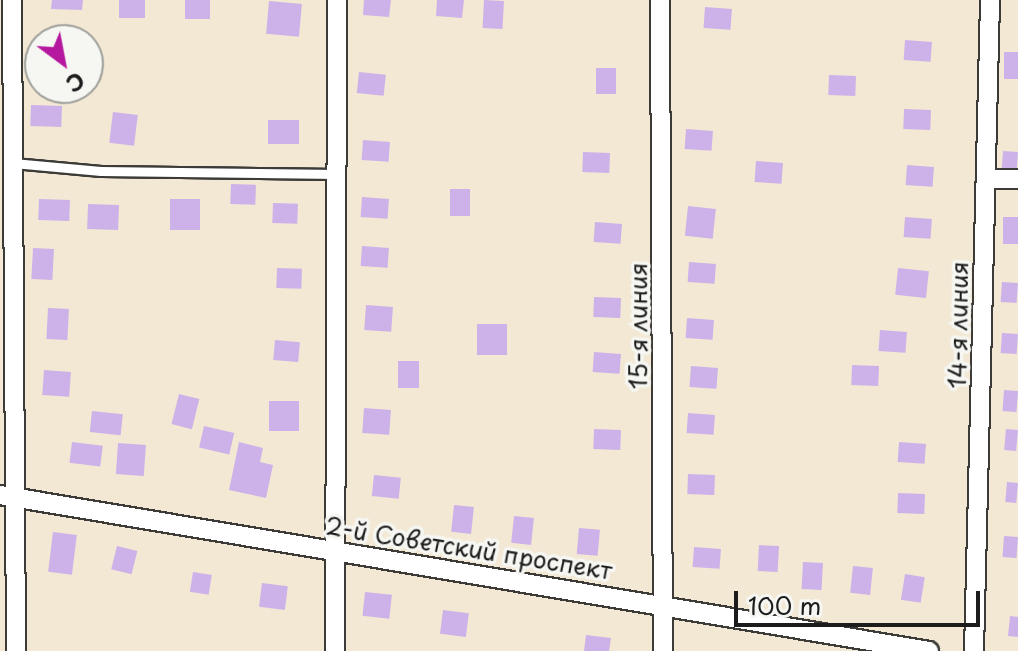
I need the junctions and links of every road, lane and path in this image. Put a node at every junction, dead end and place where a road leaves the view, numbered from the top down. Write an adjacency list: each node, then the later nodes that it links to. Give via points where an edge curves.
1 (12, 0): 5 (street)
2 (337, 0): 6 (street)
3 (660, 0): 11 (street, 15-я линия)
4 (990, 0): 7 (street, 14-я линия)
5 (13, 163): 6 (lane, via 101,171); 9 (street)
6 (337, 174): 10 (street)
7 (986, 179): 8 (street); 16 (street, 14-я линия)
8 (1018, 179)
9 (8, 496): 10 (street, 2-й Советский проспект); 12 (street)
10 (336, 552): 11 (street, 2-й Советский проспект); 13 (street)
11 (664, 603): 14 (street, 15-я линия); 15 (street, 2-й Советский проспект)
12 (16, 651)
13 (335, 651)
14 (663, 651)
15 (929, 651)
16 (974, 651)

